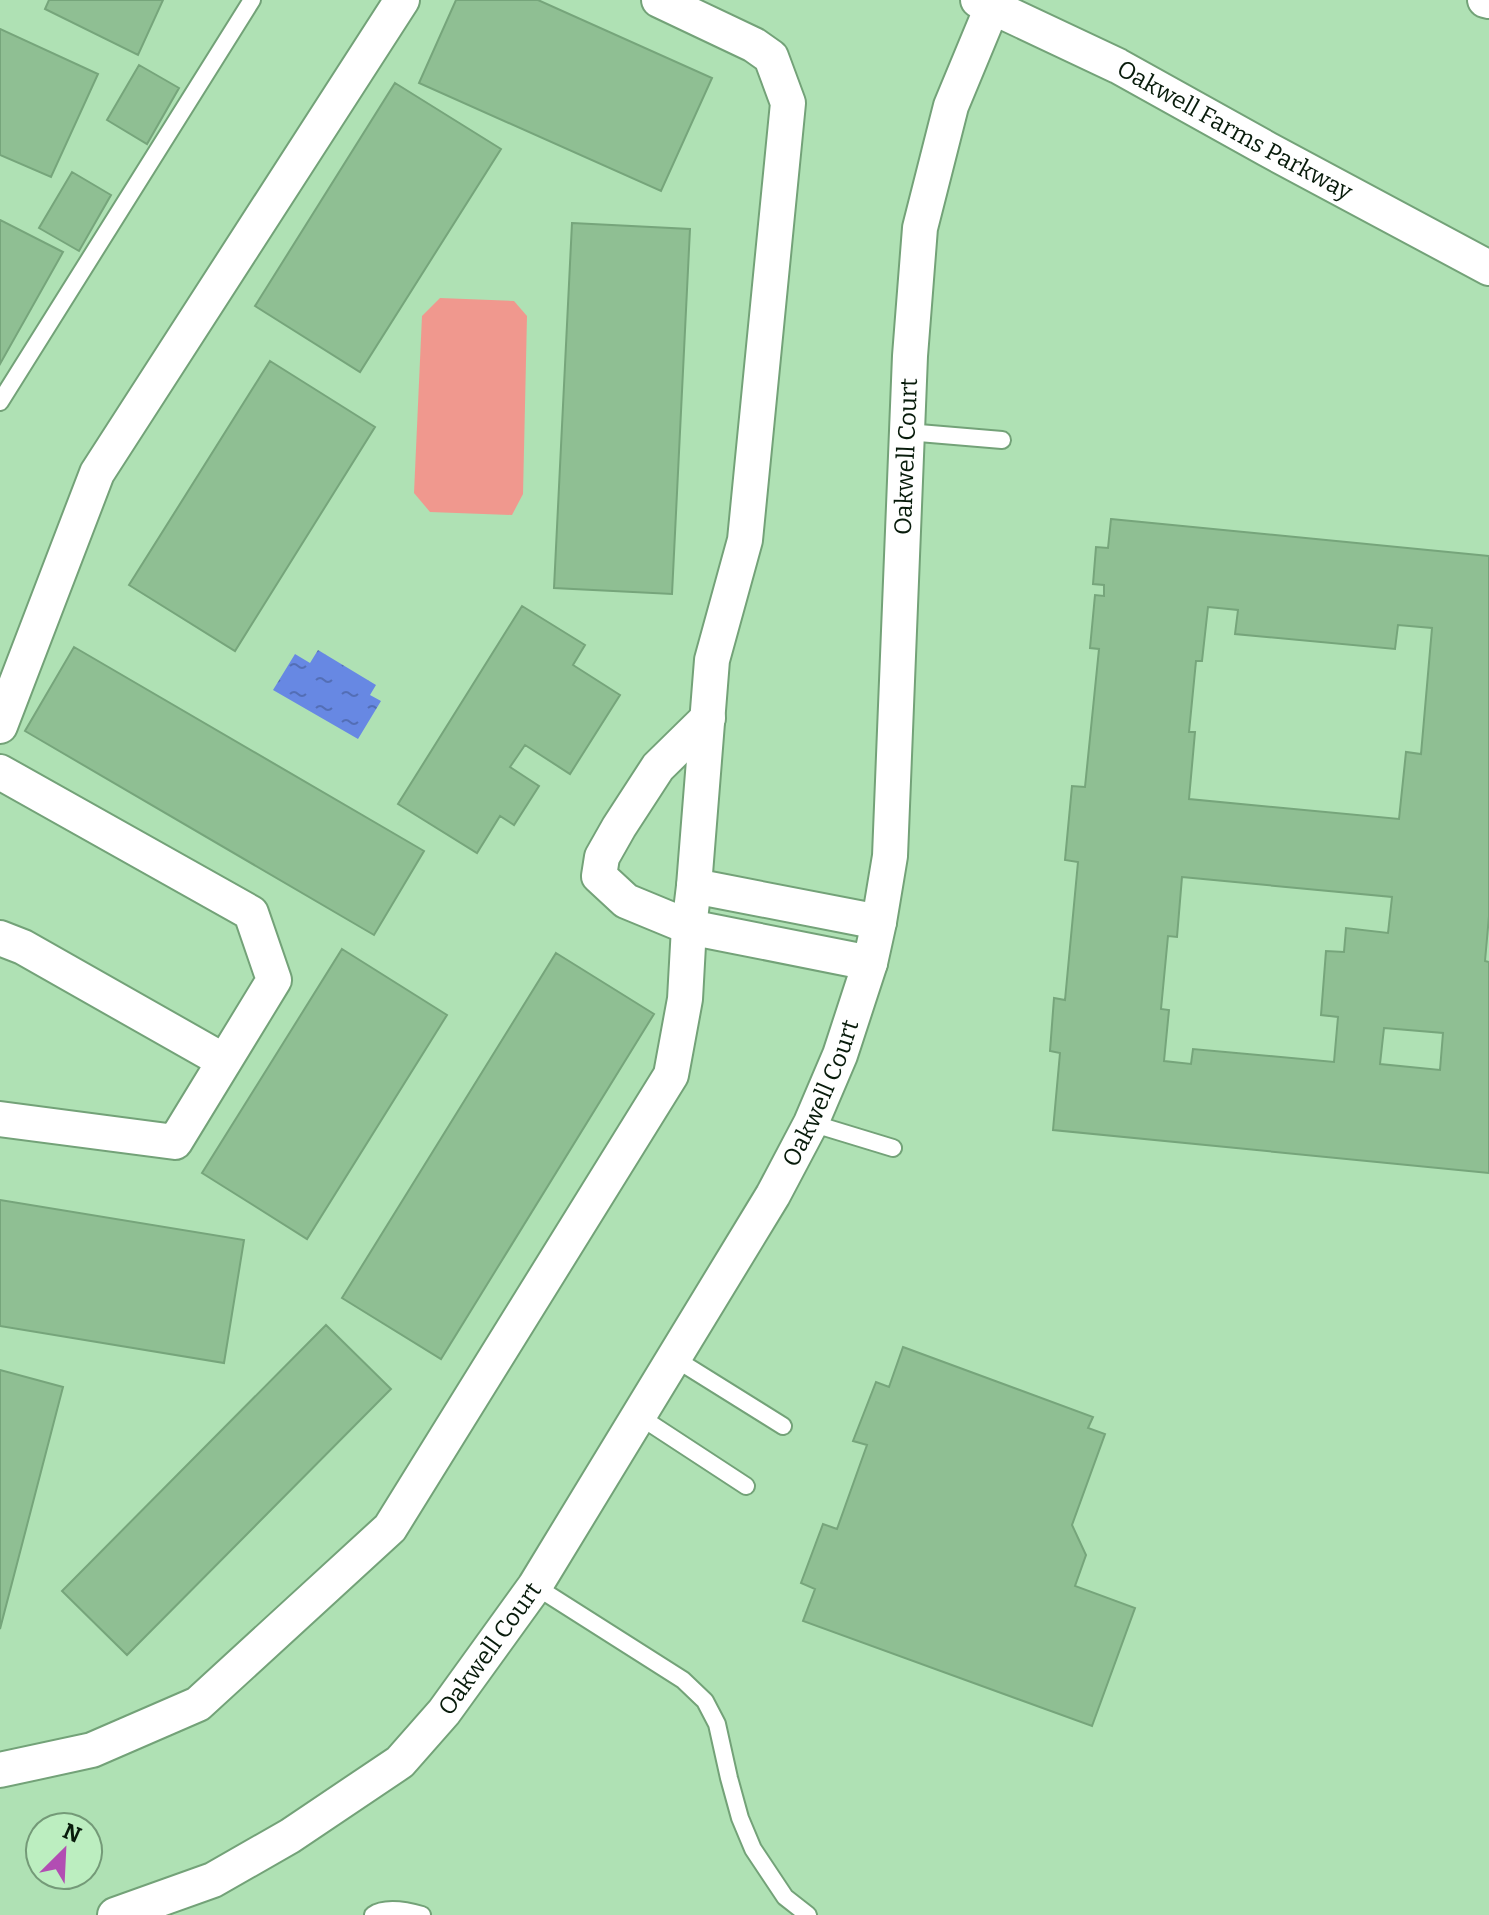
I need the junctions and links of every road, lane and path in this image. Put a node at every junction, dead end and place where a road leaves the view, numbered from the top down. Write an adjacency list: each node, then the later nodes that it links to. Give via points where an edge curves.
1 (252, 0): 6 (lane)
2 (402, 0): 10 (street, via 97,473)
3 (659, 0): 9 (street, via 771,57 788,103 745,540 712,660)
4 (989, 2): 5 (street, Oakwell Farms Parkway, via 1118,66); 7 (street, Oakwell Court, via 951,106 920,228)
5 (1489, 268)
6 (0, 402)
7 (907, 432): 8 (lane); 13 (street, Oakwell Court, via 890,856)
8 (1002, 440)
9 (708, 718): 12 (street); 14 (street, via 658,767 602,857 599,876 626,901)
10 (0, 726)
11 (0, 772): 17 (street, via 251,913 274,980)
12 (694, 886): 13 (street); 14 (street)
13 (879, 922): 16 (street, Oakwell Court)
14 (689, 927): 16 (street); 26 (street, via 685,999 671,1075 390,1528 198,1704 92,1750)
15 (0, 938): 17 (street)
16 (870, 963): 19 (street, Oakwell Court)
17 (224, 1061): 18 (street, via 175,1142)
18 (0, 1119)
19 (811, 1123): 20 (lane); 21 (street, Oakwell Court)
20 (893, 1148)
21 (674, 1358): 22 (street, Oakwell Court); 23 (lane)
22 (639, 1416): 24 (lane); 25 (street, Oakwell Court)
23 (783, 1426)
24 (746, 1486)
25 (535, 1586): 27 (street, Oakwell Court, via 444,1712 400,1762 213,1880); 30 (lane, via 683,1680 705,1701 717,1724 753,1849 785,1897)
26 (0, 1770)
27 (129, 1913)
28 (373, 1915): 29 (lane)
29 (422, 1915)
30 (808, 1915)

